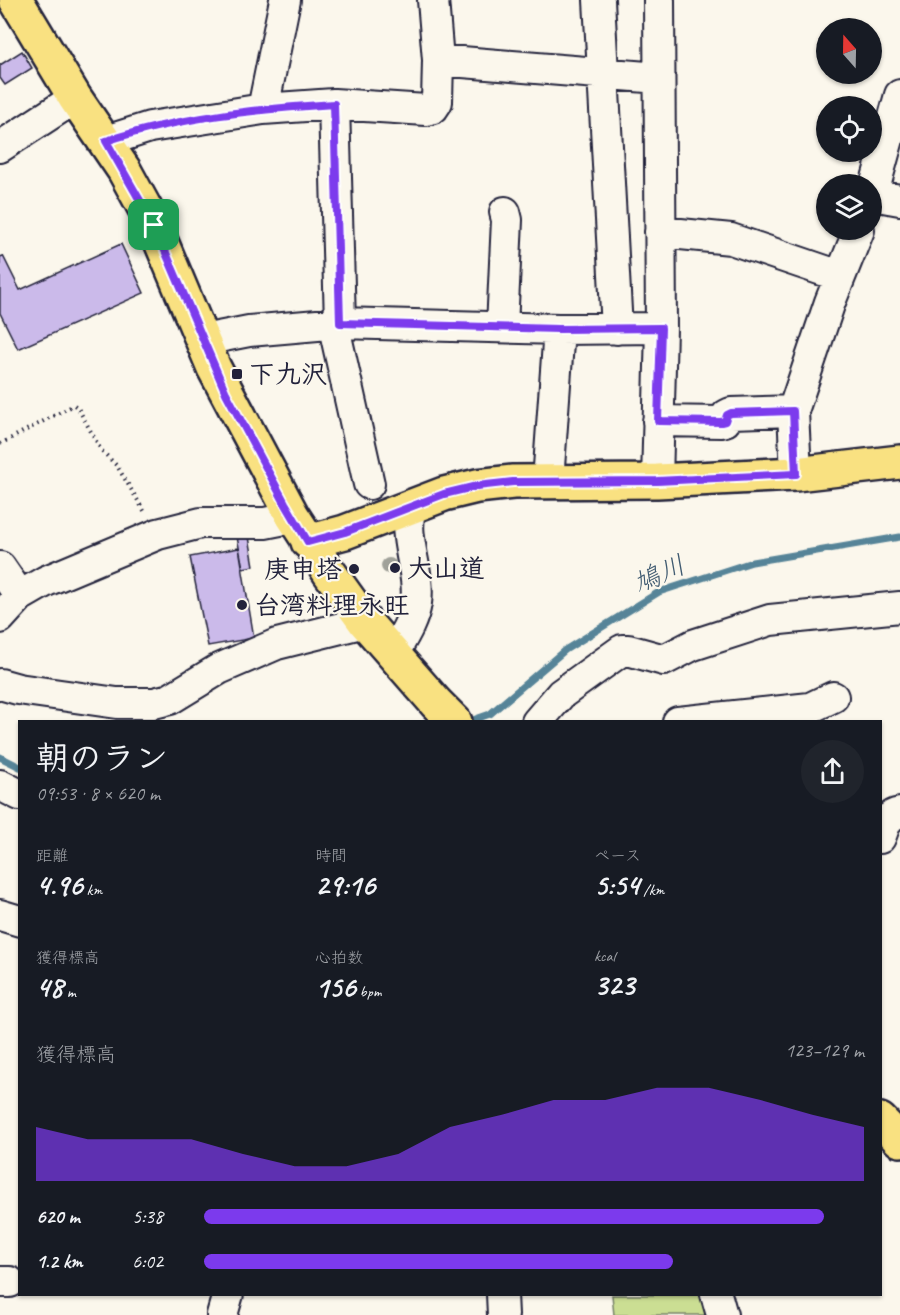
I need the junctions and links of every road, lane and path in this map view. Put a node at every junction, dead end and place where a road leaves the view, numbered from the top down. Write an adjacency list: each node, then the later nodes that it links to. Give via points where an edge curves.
1 (16, 0): 10 (main road)
2 (285, 0): 12 (street)
3 (434, 0): 6 (street)
4 (599, 0): 7 (street)
5 (659, 0): 8 (street)
6 (438, 60): 7 (street); 11 (street, via 437,102 433,108)
7 (603, 73): 8 (street); 19 (street)
8 (658, 78): 18 (street)
9 (900, 95): 15 (street)
10 (75, 98): 13 (main road); 14 (street)
11 (334, 104): 12 (street); 24 (street)
12 (263, 109): 13 (street, via 150,127)
13 (106, 141): 29 (main road, via 154,225)
14 (0, 147)
15 (878, 174)
16 (882, 197): 17 (street)
17 (900, 200)
18 (660, 201): 19 (street); 21 (street)
19 (610, 203): 28 (street)
20 (505, 212): 25 (street)
21 (660, 232): 23 (street, via 731,239); 26 (street)
22 (855, 240): 23 (street)
23 (840, 276): 30 (street)
24 (340, 323): 25 (street); 29 (street, via 249,331); 37 (street, via 336,336)
25 (502, 327): 27 (street)
26 (661, 328): 28 (street); 31 (street)
27 (559, 329): 28 (street); 35 (street)
28 (617, 329)
29 (203, 340): 39 (main road, via 231,402)
30 (793, 411): 31 (street, via 731,413 721,422); 34 (street)
31 (658, 421): 36 (street)
32 (0, 444): 40 (path, via 71,405 76,406)
33 (900, 462): 34 (main road)
34 (796, 474): 36 (main road)
35 (548, 481): 36 (main road); 38 (main road, via 477,486)
36 (657, 481)
37 (369, 484)
38 (412, 505): 39 (main road, via 345,532); 46 (street, via 407,526 417,602)
39 (300, 528): 40 (street, via 280,520 201,523); 45 (main road)
40 (158, 534): 42 (street, via 46,581)
41 (0, 567): 42 (street)
42 (20, 596): 44 (street)
43 (900, 607): 50 (street, via 770,620 693,645 664,660 622,650 561,694)
44 (0, 618)
45 (365, 622): 46 (main road); 47 (street, via 277,644 219,669 170,699 154,703 117,703)
46 (393, 654): 49 (main road)
47 (0, 684)
48 (818, 709): 51 (street)
49 (446, 712)
50 (539, 720)
51 (700, 720)
52 (0, 785): 53 (street)
53 (18, 794)
54 (900, 813): 55 (street, via 888,818)
55 (882, 833)
56 (0, 915): 57 (street)
57 (18, 920)
58 (882, 1122): 59 (main road)
59 (900, 1140)
60 (227, 1296): 63 (street)
61 (502, 1296): 64 (street)
62 (717, 1296): 65 (street)
63 (222, 1315)
64 (503, 1315)
65 (722, 1315)

